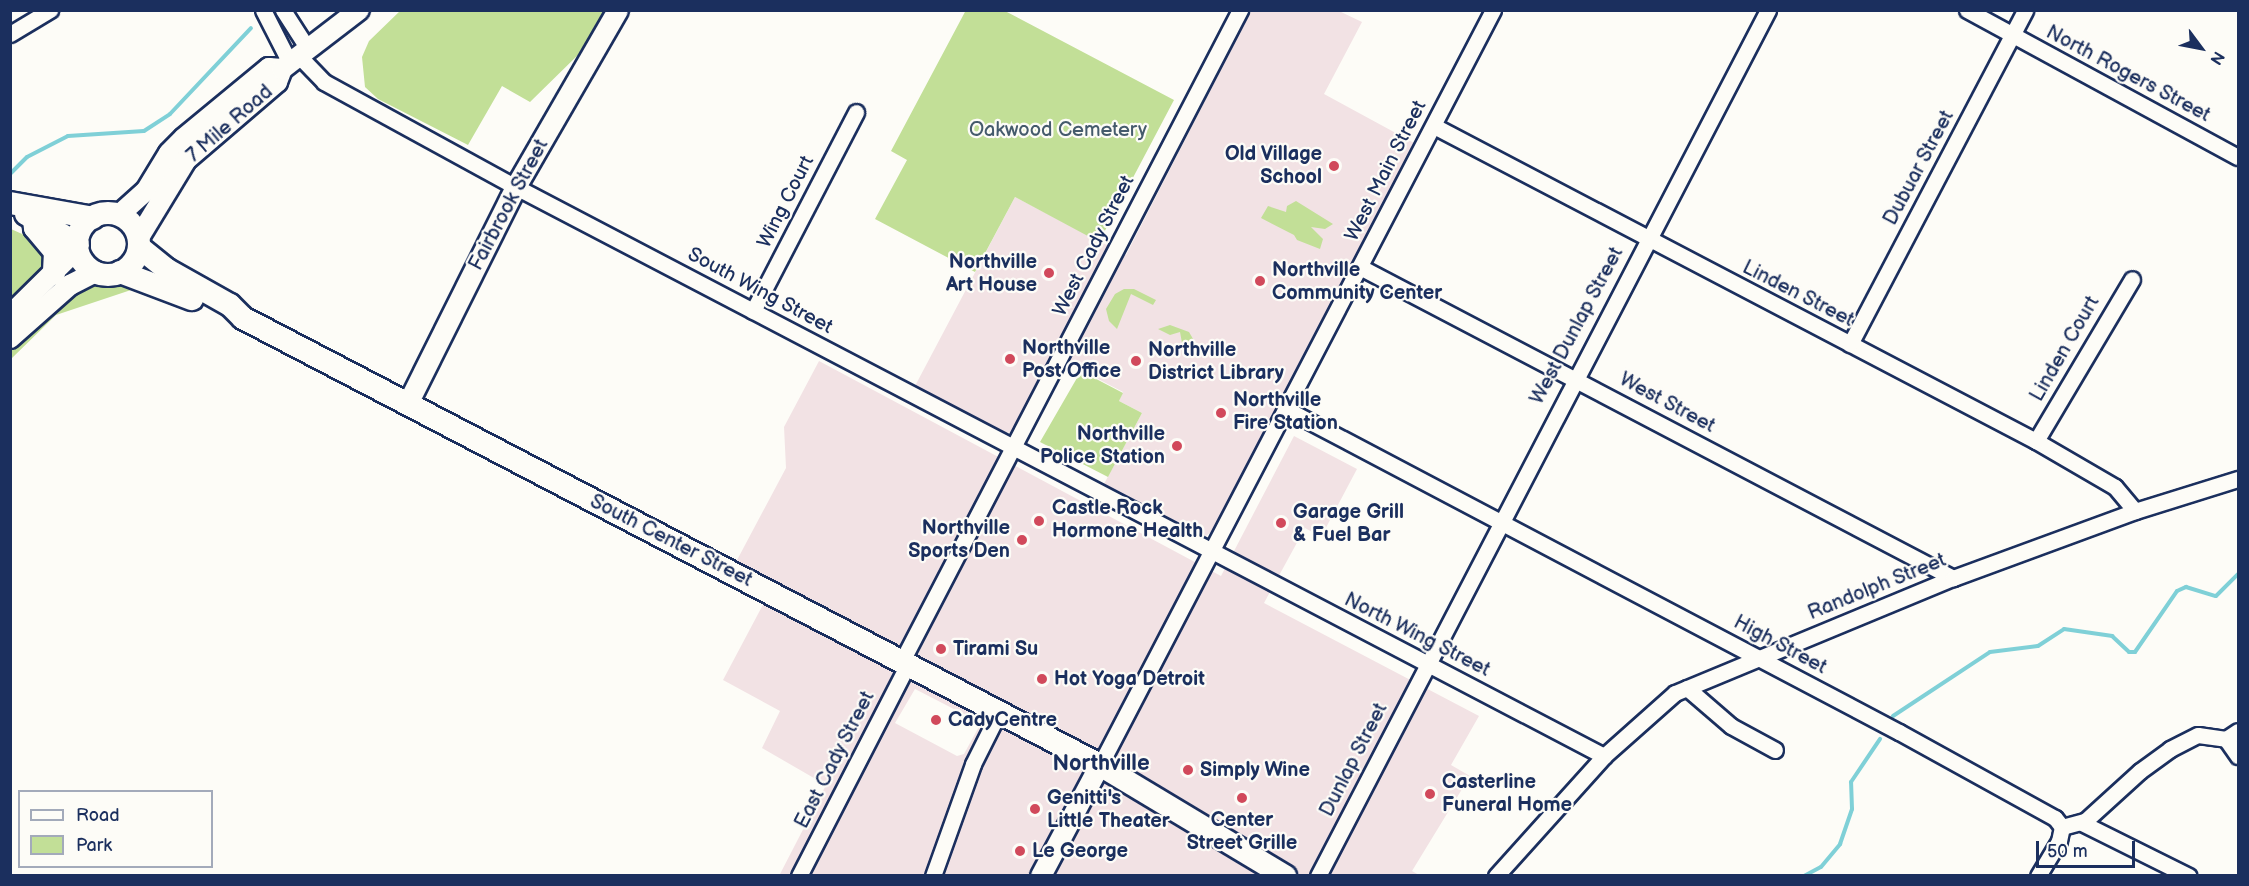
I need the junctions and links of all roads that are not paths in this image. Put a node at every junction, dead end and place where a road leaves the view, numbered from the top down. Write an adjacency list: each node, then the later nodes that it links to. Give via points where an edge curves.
1 (50, 10): 11 (street)
2 (263, 10): 13 (street)
3 (283, 10): 13 (street)
4 (359, 10): 13 (street, 7 Mile Road)
5 (618, 10): 17 (street, Fairbrook Street)
6 (1239, 10): 38 (street, West Cady Street)
7 (1493, 10): 15 (street, West Main Street)
8 (1768, 10): 21 (street, West Dunlap Street)
9 (1966, 10): 12 (street, North Rogers Street)
10 (2025, 10): 12 (street, Dubuar Street)
11 (10, 34)
12 (2011, 36): 16 (street, North Rogers Street); 33 (street, Dubuar Street)
13 (295, 59): 17 (street, South Wing Street, via 324,82); 19 (street, 7 Mile Road, via 269,68 184,138 169,153 146,191); 22 (street, 7 Mile Road, via 277,82 186,160)
14 (856, 112): 29 (street, Wing Court)
15 (1434, 126): 21 (street, Linden Street); 24 (street, West Main Street)
16 (2238, 157)
17 (516, 187): 29 (street, South Wing Street); 35 (street, Fairbrook Street)
18 (19, 208): 20 (main road); 23 (main road); 27 (main road, via 55,252)
19 (119, 215): 20 (main road, via 104,213); 22 (main road, via 132,225)
20 (93, 218): 23 (main road, via 84,225)
21 (1646, 240): 33 (street, Linden Street); 34 (street, West Dunlap Street)
22 (138, 243): 26 (main road, via 133,262); 31 (main road, South Center Street, via 166,269 230,305)
23 (78, 246): 25 (main road, via 84,263); 27 (street)
24 (1360, 267): 34 (street, West Street); 36 (street, West Main Street)
25 (96, 272): 26 (main road); 32 (street, via 70,285)
26 (120, 272): 31 (main road, South Center Street, via 173,290 226,317)
27 (54, 274): 30 (street)
28 (2132, 279): 37 (street, Linden Court)
29 (753, 311): 38 (street, South Wing Street)
30 (10, 315)
31 (243, 318): 35 (main road, South Center Street)
32 (10, 338)
33 (1850, 344): 37 (street, Linden Street)
34 (1574, 378): 41 (street, West Dunlap Street); 43 (street, West Street)
35 (408, 404): 45 (main road, South Center Street)
36 (1286, 409): 41 (street, High Street); 42 (street, West Main Street)
37 (2036, 441): 40 (street, Linden Street, via 2115,487)
38 (1014, 448): 42 (street, South Wing Street); 45 (street, West Cady Street)
39 (2238, 478): 40 (street, Randolph Street)
40 (2135, 511): 43 (street, Randolph Street)
41 (1500, 521): 44 (street, High Street); 46 (street, West Dunlap Street)
42 (1210, 552): 46 (street, North Wing Street); 53 (street, West Main Street)
43 (1953, 578): 44 (street, Randolph Street)
44 (1759, 658): 47 (street, Randolph Street); 55 (street, High Street, via 2055,818)
45 (905, 663): 48 (main road, South Center Street); 56 (street, East Cady Street)
46 (1426, 663): 51 (street, North Wing Street); 60 (street, Dunlap Street)
47 (1687, 688): 50 (street, via 1731,726); 51 (street, Randolph Street, via 1653,708)
48 (999, 712): 53 (main road, South Center Street); 57 (street, via 973,764)
49 (2232, 735): 52 (street); 54 (street, via 2198,735 2170,749)
50 (1775, 750)
51 (1604, 756): 61 (street, Randolph Street)
52 (2238, 756)
53 (1100, 765): 58 (street); 59 (main road, South Center Street)
54 (2082, 824): 55 (street); 63 (street)
55 (2062, 827): 62 (street, via 2059,841)
56 (799, 876)
57 (933, 876)
58 (1041, 876)
59 (1285, 876)
60 (1318, 876)
61 (1496, 876)
62 (2038, 876)
63 (2189, 876)

